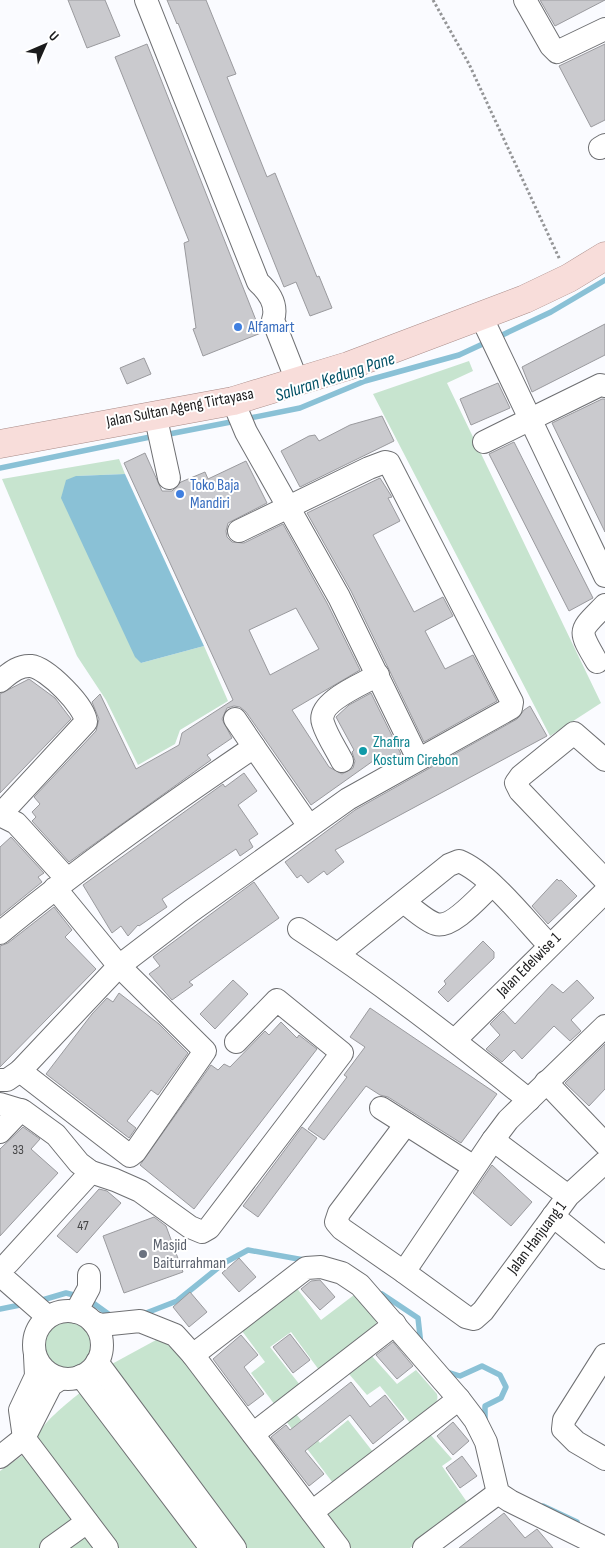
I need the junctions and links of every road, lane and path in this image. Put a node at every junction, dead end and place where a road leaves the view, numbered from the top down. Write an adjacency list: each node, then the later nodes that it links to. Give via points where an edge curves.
1 (146, 0): 8 (street, via 258,282 268,292 275,312 273,320)
2 (433, 0): 6 (path, via 469,64)
3 (525, 0): 4 (street, via 557,52)
4 (605, 28)
5 (605, 256): 6 (main road, Jalan Sultan Ageng Tirtayasa)
6 (568, 278): 7 (main road, Jalan Sultan Ageng Tirtayasa)
7 (484, 322): 8 (main road, Jalan Sultan Ageng Tirtayasa); 12 (street)
8 (297, 381): 10 (main road, Jalan Sultan Ageng Tirtayasa)
9 (605, 386): 12 (street, via 600,385)
10 (239, 415): 11 (main road, Jalan Sultan Ageng Tirtayasa); 16 (street)
11 (156, 418): 14 (main road, Jalan Sultan Ageng Tirtayasa); 15 (street)
12 (530, 420): 13 (street); 18 (street)
13 (484, 442)
14 (0, 444)
15 (169, 478)
16 (288, 506): 17 (street); 21 (street); 26 (street, via 384,462 392,466 512,702 506,713)
17 (239, 531)
18 (604, 571)
19 (605, 605): 20 (street, via 583,631 583,639)
20 (597, 662)
21 (378, 675): 26 (street); 27 (street, via 329,703 322,714 322,722)
22 (0, 681): 28 (street, via 19,667 42,669 70,694 86,716 86,722)
23 (235, 719): 24 (street)
24 (254, 747): 29 (street); 31 (street, via 155,814)
25 (604, 758): 30 (street, via 574,733 516,783)
26 (418, 759): 29 (street, via 348,799)
27 (342, 761)
28 (0, 815): 31 (street, via 16,823)
29 (309, 826): 39 (street)
30 (605, 880)
31 (61, 884): 36 (street); 39 (street)
32 (492, 884): 34 (street, via 471,866 459,861 449,865); 34 (street, via 456,918 445,924 436,924); 37 (street)
33 (605, 892): 37 (street, Jalan Edelwise 1)
34 (404, 902): 38 (street)
35 (299, 928): 38 (street)
36 (0, 933)
37 (549, 945): 41 (street, Jalan Edelwise 1)
38 (338, 954): 41 (street)
39 (119, 966): 43 (street); 43 (street, via 205,1050 135,1152 130,1156)
40 (605, 1026): 44 (street)
41 (455, 1040): 45 (street)
42 (236, 1042): 54 (street, via 277,1000 342,1053 210,1228 202,1232 190,1227 140,1191)
43 (10, 1075)
44 (546, 1082): 45 (street); 51 (street)
45 (528, 1100): 50 (street)
46 (10, 1107): 49 (street); 54 (street, via 56,1136)
47 (381, 1108): 48 (street)
48 (406, 1124): 53 (street); 59 (street, via 336,1222)
49 (0, 1132)
50 (493, 1140): 53 (street); 55 (street)
51 (605, 1144)
52 (605, 1162): 55 (street, Jalan Hanjuang 1)
53 (474, 1167): 59 (street)
54 (91, 1172): 58 (street)
55 (568, 1196): 56 (street, Jalan Hanjuang 1)
56 (552, 1216): 57 (street); 59 (street, Jalan Hanjuang 1, via 474,1319 466,1317)
57 (605, 1258)
58 (4, 1269): 61 (street)
59 (404, 1272)
60 (86, 1300): 61 (street, via 59,1312); 63 (street, via 101,1326 140,1321); 67 (street, via 102,1344)
61 (25, 1308): 66 (street)
62 (394, 1324): 64 (street, via 360,1285 342,1273 321,1267 306,1268); 68 (street); 69 (street)
63 (153, 1327): 64 (street, via 174,1335); 67 (street, via 115,1338)
64 (193, 1355): 69 (street)
65 (605, 1355): 72 (street, via 564,1420 563,1429 576,1442)
66 (35, 1356): 67 (street, via 45,1370); 70 (street, via 36,1376 20,1410)
67 (85, 1368): 70 (street, via 51,1385); 79 (street); 80 (street)
68 (459, 1398): 73 (street, via 486,1442); 74 (street)
69 (252, 1434): 74 (street)
70 (24, 1438): 71 (street); 75 (street)
71 (0, 1457)
72 (605, 1459)
73 (498, 1493): 76 (street); 82 (street)
74 (312, 1512): 81 (street)
75 (87, 1522): 77 (street); 78 (street)
76 (596, 1546)
77 (51, 1548)
78 (107, 1548)
79 (211, 1548)
80 (235, 1548)
81 (339, 1548)
82 (424, 1548)

